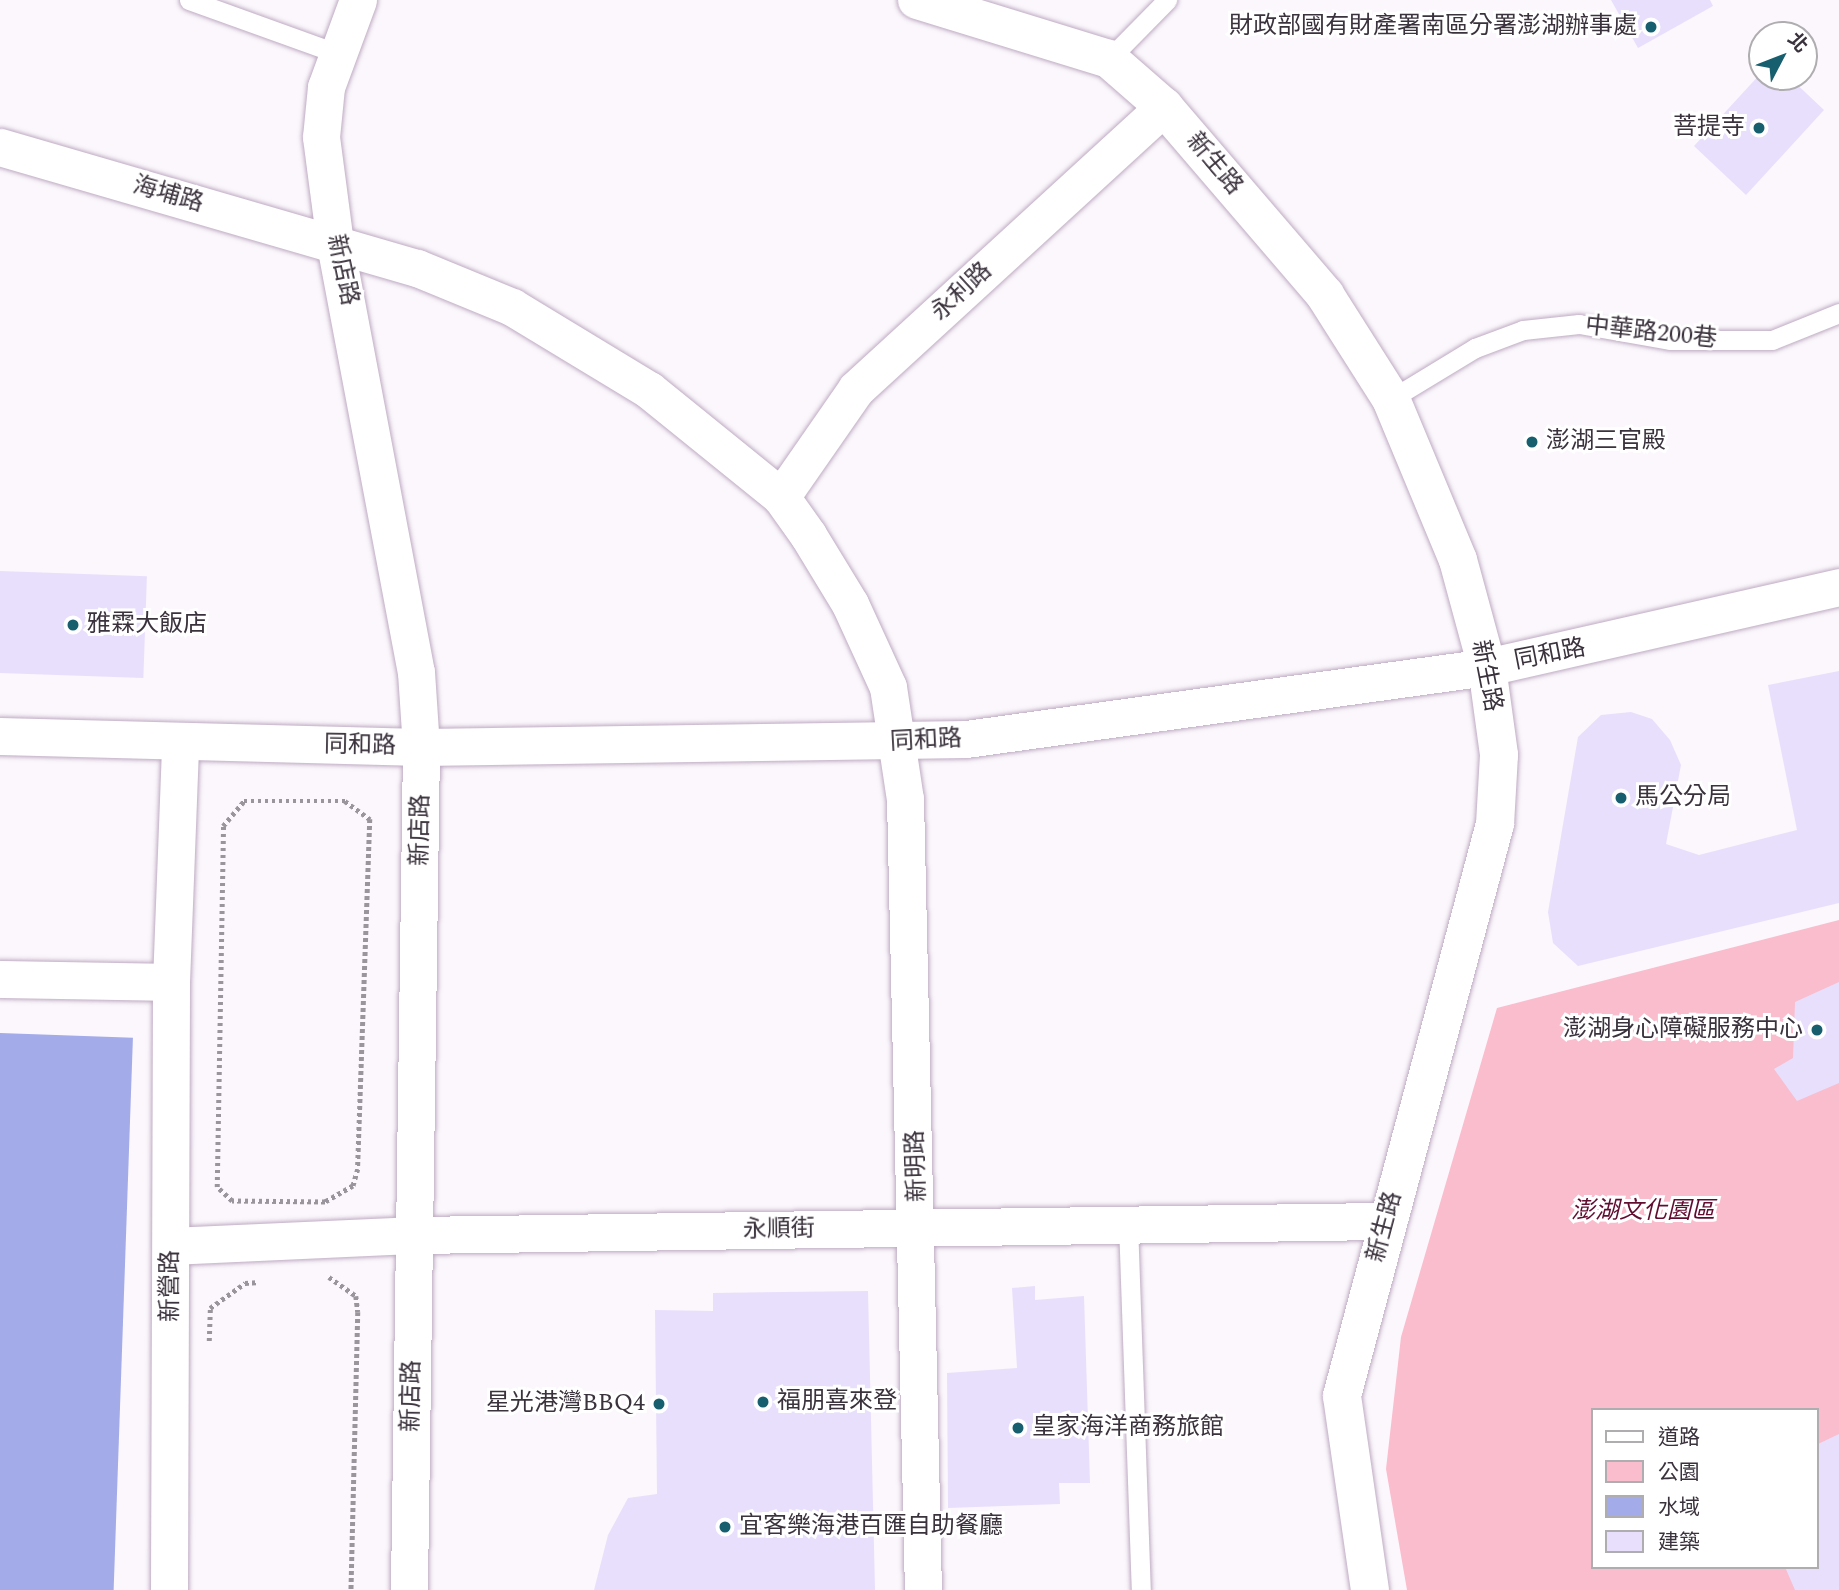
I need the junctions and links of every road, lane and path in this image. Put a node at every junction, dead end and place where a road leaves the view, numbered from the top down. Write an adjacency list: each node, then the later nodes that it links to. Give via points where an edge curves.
1 (189, 0): 5 (lane)
2 (358, 0): 5 (street, 新店路)
3 (917, 0): 6 (main road, 新生路)
4 (1167, 0): 6 (lane)
5 (337, 53): 9 (street, 新店路, via 321,136)
6 (1109, 59): 7 (main road, 新生路)
7 (1164, 107): 11 (main road, 新生路, via 1325,295); 12 (street, 永利路, via 856,390)
8 (0, 147): 9 (street, 海埔路)
9 (335, 244): 12 (street, 海埔路, via 417,268 546,326 649,390); 18 (street, 新店路, via 416,672)
10 (1839, 313): 11 (lane, 中華路200巷, via 1772,340 1670,340 1579,324 1523,331 1475,348)
11 (1391, 399): 14 (main road, 新生路, via 1458,560)
12 (780, 496): 17 (street, 新明路, via 876,653)
13 (1839, 587): 14 (street, 同和路)
14 (1487, 667): 17 (street, 同和路, via 980,737); 22 (main road, 新生路, via 1499,755 1495,824)
15 (0, 736): 16 (street, 同和路)
16 (180, 743): 18 (street, 同和路); 20 (street, 新營路)
17 (899, 743): 18 (street, 同和路); 24 (street, 新明路)
18 (421, 747): 25 (street, 新店路)
19 (0, 979): 20 (street)
20 (171, 982): 26 (street, 新營路)
21 (217, 1187): 21 (path, via 223,825 244,801 345,801 370,819 353,1186 325,1202 232,1201)
22 (1386, 1221): 23 (street, 永順街); 35 (main road, 新生路, via 1342,1396)
23 (1128, 1223): 24 (street, 永順街); 34 (lane)
24 (919, 1228): 25 (street, 永順街); 33 (street, 新明路)
25 (415, 1235): 26 (street, 永順街); 32 (street, 新店路)
26 (172, 1246): 30 (street, 新營路)
27 (313, 1277): 31 (path, via 345,1283 356,1296)
28 (272, 1281): 29 (path, via 244,1283 210,1308)
29 (209, 1348)
30 (169, 1590)
31 (351, 1590)
32 (409, 1590)
33 (923, 1590)
34 (1141, 1590)
35 (1370, 1590)

